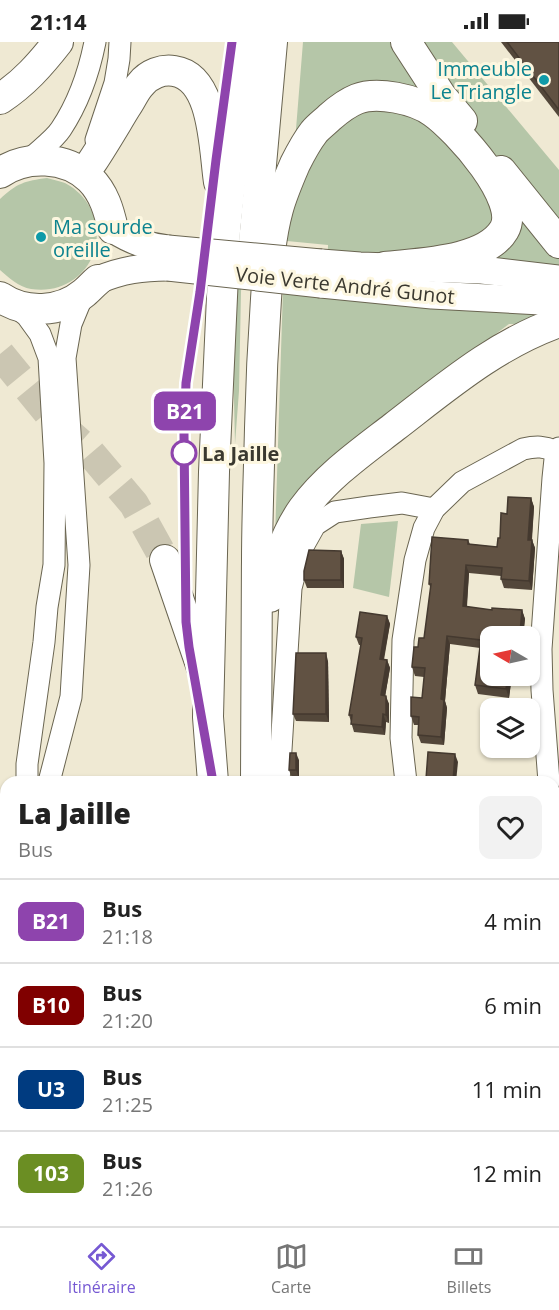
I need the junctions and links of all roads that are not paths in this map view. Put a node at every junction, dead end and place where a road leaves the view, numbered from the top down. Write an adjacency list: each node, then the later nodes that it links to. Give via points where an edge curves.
1 (58, 42): 7 (highway, via 38,68)
2 (95, 42): 8 (street, via 89,72 76,102 60,130)
3 (245, 42): 12 (highway)
4 (272, 42): 33 (highway, via 247,334 242,491)
5 (406, 42): 13 (highway, via 441,96)
6 (122, 48): 9 (street)
7 (0, 99)
8 (28, 161): 9 (highway, via 48,161 80,172); 10 (highway)
9 (91, 171): 11 (highway, via 109,209); 12 (highway, via 141,83 156,72 169,70 189,75 204,97 211,122)
10 (0, 173)
11 (113, 229): 14 (main road, Voie Verte André Gunot)
12 (225, 231): 27 (highway)
13 (559, 243)
14 (168, 258): 16 (main road, Voie Verte André Gunot, bridge); 18 (main road, Voie Verte André Gunot, via 117,273)
15 (386, 267): 16 (main road, Voie Verte André Gunot); 17 (main road, Voie Verte André Gunot, via 482,270); 29 (highway, via 448,259 485,248 504,230 508,214 493,178 456,132 432,111 388,96 358,98 314,132 296,161 278,208 269,250 262,350)
16 (321, 274): 20 (main road, Voie Verte André Gunot, via 432,295)
17 (559, 279)
18 (90, 287): 19 (highway, via 64,305 52,308 33,309); 25 (street, via 71,324 65,358 79,565)
19 (6, 301): 26 (street, via 27,316 40,334 49,358 55,464 54,565)
20 (559, 302)
21 (559, 322): 29 (highway, via 484,359 333,477 304,508 290,529 274,570)
22 (558, 450): 23 (street, via 523,449 462,482); 37 (street, via 552,478 541,649)
23 (434, 509): 35 (street, via 402,503 369,507 335,512 315,525 301,550 291,588); 36 (street, via 415,560 403,640 401,738)
24 (165, 560): 27 (highway)
25 (72, 676): 26 (street, via 58,664 47,667); 28 (street)
26 (38, 681): 28 (street, via 45,702 61,703); 30 (street)
27 (208, 688): 32 (highway)
28 (71, 697): 31 (street)
29 (257, 719): 34 (highway)
30 (27, 776)
31 (51, 776)
32 (213, 776)
33 (243, 776)
34 (256, 776)
35 (279, 776)
36 (405, 776)
37 (549, 776)

